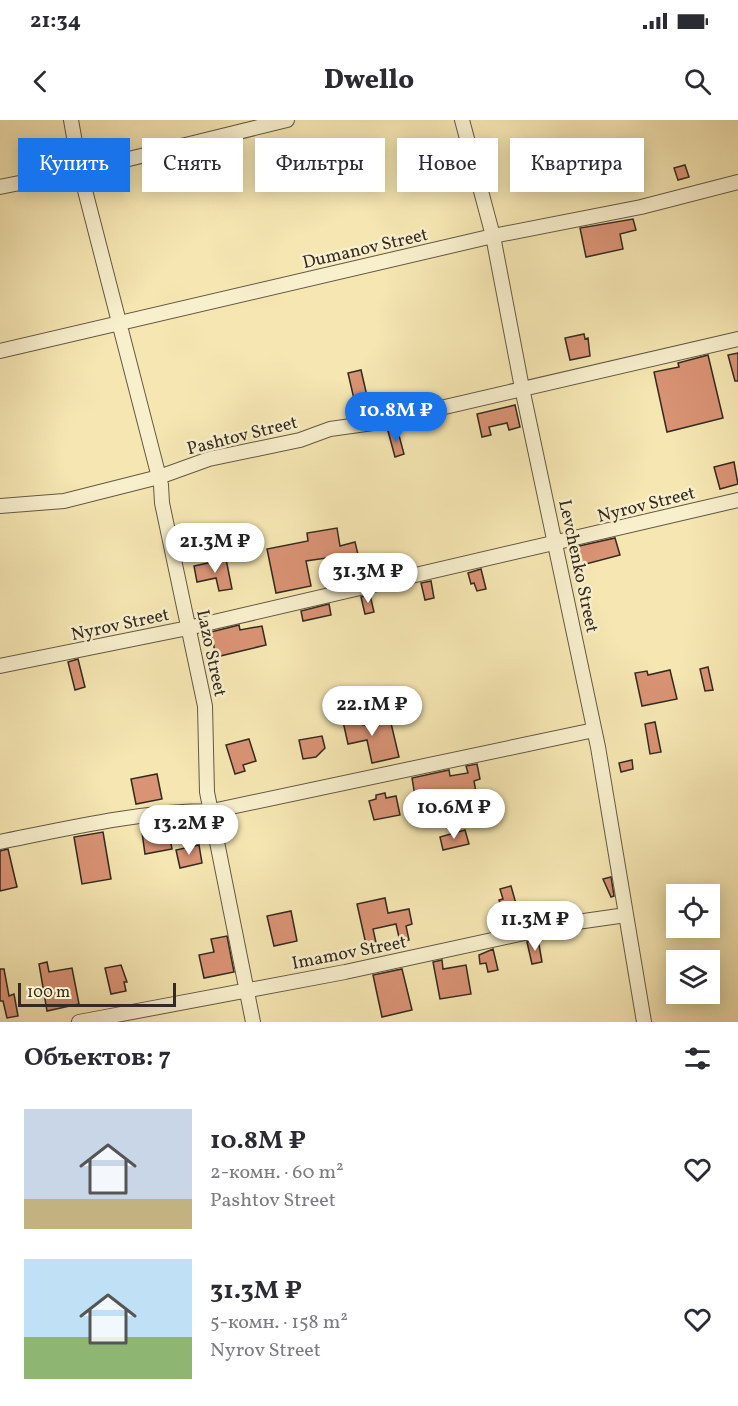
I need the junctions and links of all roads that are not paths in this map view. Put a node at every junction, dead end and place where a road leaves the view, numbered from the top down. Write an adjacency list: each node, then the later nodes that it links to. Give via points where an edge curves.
1 (71, 120): 4 (street, Lazo Street)
2 (287, 120): 5 (street)
3 (462, 120): 10 (street, Levchenko Street)
4 (74, 138)
5 (130, 159)
6 (738, 182): 10 (street, Dumanov Street, via 640,207)
7 (18, 183): 8 (street)
8 (0, 187)
9 (85, 192): 11 (street, Lazo Street)
10 (493, 236): 11 (street, Dumanov Street); 14 (street, Levchenko Street)
11 (118, 325): 13 (street, Dumanov Street); 15 (street, Lazo Street)
12 (738, 339): 14 (street, Pashtov Street)
13 (0, 351)
14 (522, 388): 15 (street, Pashtov Street, via 380,422 330,429 300,440 209,459); 18 (street, Levchenko Street)
15 (159, 477): 17 (street, Pashtov Street, via 64,501); 19 (street, Lazo Street)
16 (738, 500): 18 (street, Nyrov Street)
17 (0, 506)
18 (556, 544): 19 (street, Nyrov Street); 21 (street, Levchenko Street)
19 (188, 628): 20 (street, Nyrov Street); 22 (street, Lazo Street, via 205,705 207,792)
20 (0, 666)
21 (594, 730): 22 (street); 24 (street, Levchenko Street)
22 (212, 811): 23 (street, via 128,818); 25 (street, Lazo Street)
23 (0, 842)
24 (626, 915): 25 (street, Imamov Street, via 570,923); 28 (street, Levchenko Street)
25 (246, 991): 26 (street, Imamov Street); 27 (street, Lazo Street)
26 (79, 1022)
27 (253, 1022)
28 (644, 1022)

